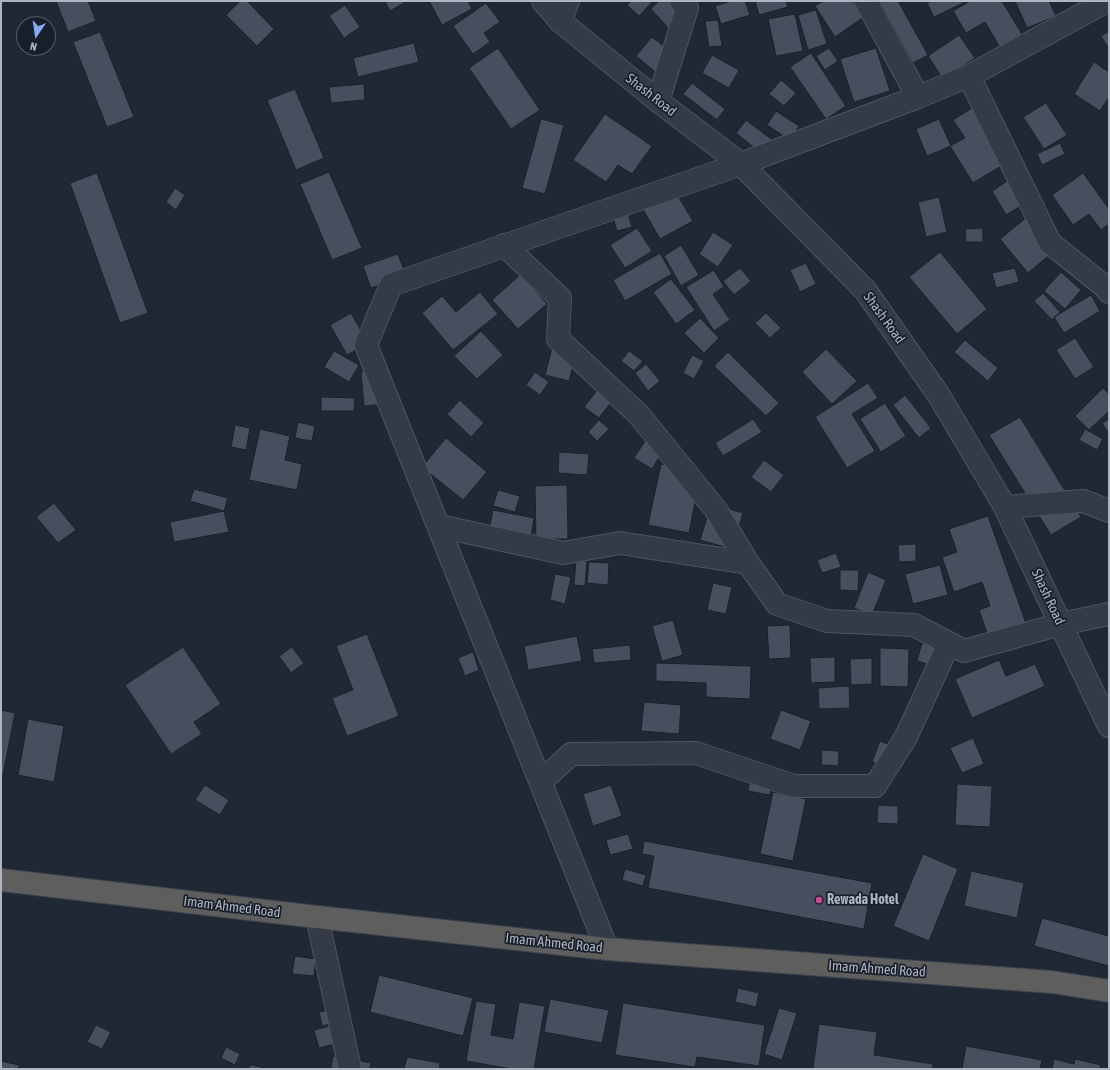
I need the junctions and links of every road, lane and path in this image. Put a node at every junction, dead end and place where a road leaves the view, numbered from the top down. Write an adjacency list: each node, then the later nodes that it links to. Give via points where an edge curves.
1 (543, 1): 6 (street, Shash Road)
2 (568, 1): 6 (street)
3 (866, 1): 8 (street)
4 (1107, 1): 7 (street)
5 (690, 3): 9 (street)
6 (560, 21): 9 (street, Shash Road)
7 (969, 76): 8 (street); 12 (street, via 1050,243)
8 (918, 97): 10 (street)
9 (658, 101): 10 (street, Shash Road)
10 (741, 164): 11 (street); 13 (street, Shash Road, via 865,290 938,394)
11 (504, 245): 15 (street, via 391,284 366,345); 16 (street, via 560,298 558,339 639,415 716,510)
12 (1109, 292)
13 (1005, 507): 14 (street, via 1082,502); 18 (street, Shash Road)
14 (1109, 512)
15 (439, 526): 16 (street, via 563,553 620,543); 21 (street)
16 (748, 563): 19 (street, via 777,604 827,621 914,625)
17 (1109, 614): 18 (street)
18 (1061, 624): 19 (street, via 964,651); 20 (street, Shash Road)
19 (949, 643): 21 (street, via 906,737 875,786 794,786 696,753 571,754)
20 (1109, 726)
21 (541, 782): 24 (street)
22 (1, 880): 23 (highway, Imam Ahmed Road)
23 (317, 917): 24 (highway, Imam Ahmed Road); 26 (street)
24 (607, 949): 25 (highway, Imam Ahmed Road, via 1052,982)
25 (1109, 991)
26 (350, 1069)

